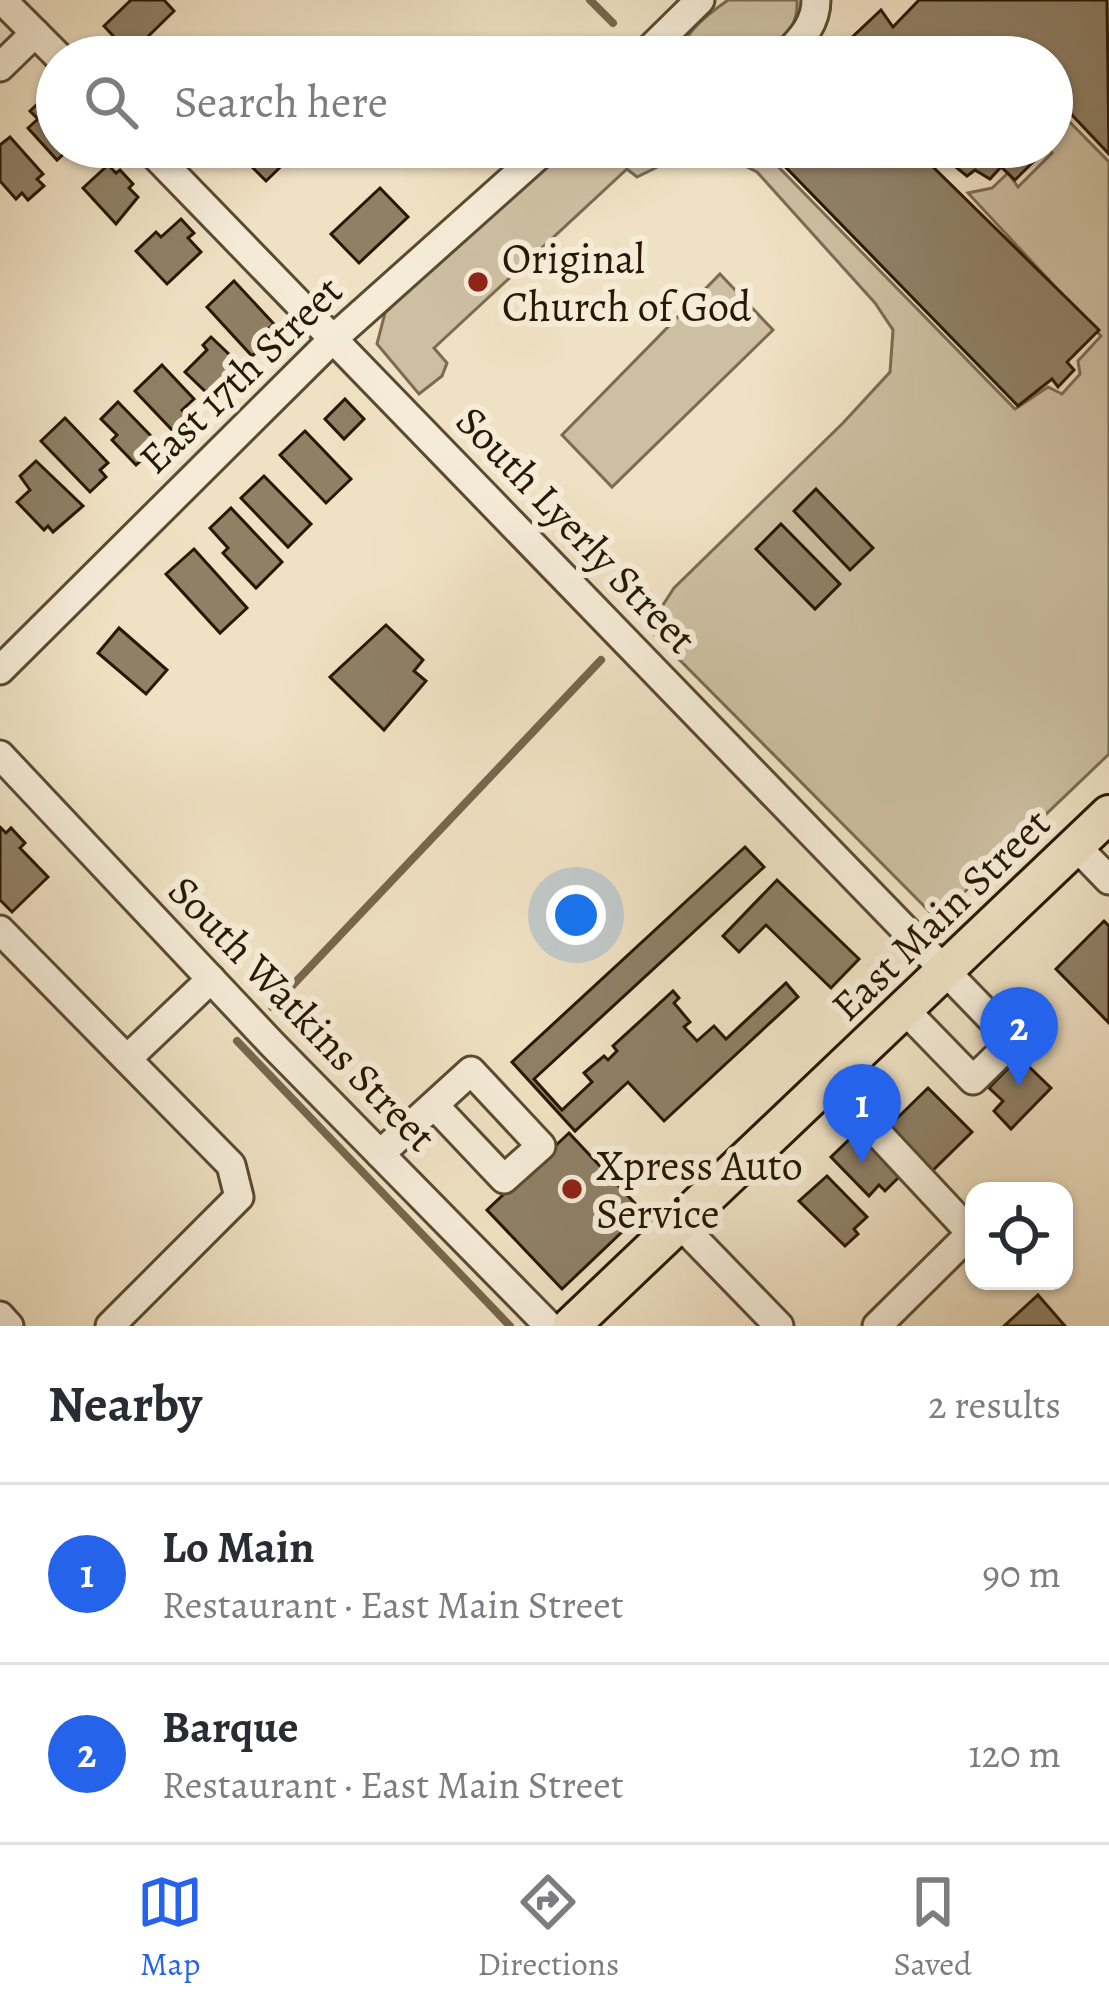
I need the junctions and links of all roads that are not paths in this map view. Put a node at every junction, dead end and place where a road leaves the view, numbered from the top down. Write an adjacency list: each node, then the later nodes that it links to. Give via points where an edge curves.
1 (2, 0): 4 (street)
2 (700, 0): 6 (street)
3 (816, 0): 7 (street)
4 (35, 33): 5 (street); 8 (street)
5 (38, 36)
6 (665, 36)
7 (804, 36)
8 (0, 67)
9 (168, 168): 11 (street, South Lyerly Street)
10 (524, 168): 11 (street, East 17th Street)
11 (334, 338): 12 (street, East 17th Street); 18 (street, South Lyerly Street)
12 (0, 670)
13 (0, 755): 19 (street, South Watkins Street)
14 (1109, 814): 15 (main road, East Main Street)
15 (1076, 845): 16 (street); 18 (main road, East Main Street)
16 (1109, 880)
17 (0, 930): 21 (street)
18 (946, 971): 20 (main road, East Main Street); 20 (street, South Lyerly Street, via 1012,1040 973,1079)
19 (211, 980): 21 (street); 24 (street, South Watkins Street)
20 (905, 1010): 22 (main road, East Main Street)
21 (127, 1059): 28 (street, via 231,1166 239,1197)
22 (829, 1081): 25 (main road, East Main Street); 32 (street, via 971,1233)
23 (434, 1105): 24 (street)
24 (380, 1154): 29 (street, South Watkins Street)
25 (680, 1224): 30 (main road, East Main Street); 31 (street)
26 (0, 1316): 27 (street)
27 (9, 1326)
28 (110, 1326)
29 (549, 1326)
30 (571, 1326)
31 (779, 1326)
32 (877, 1326)

